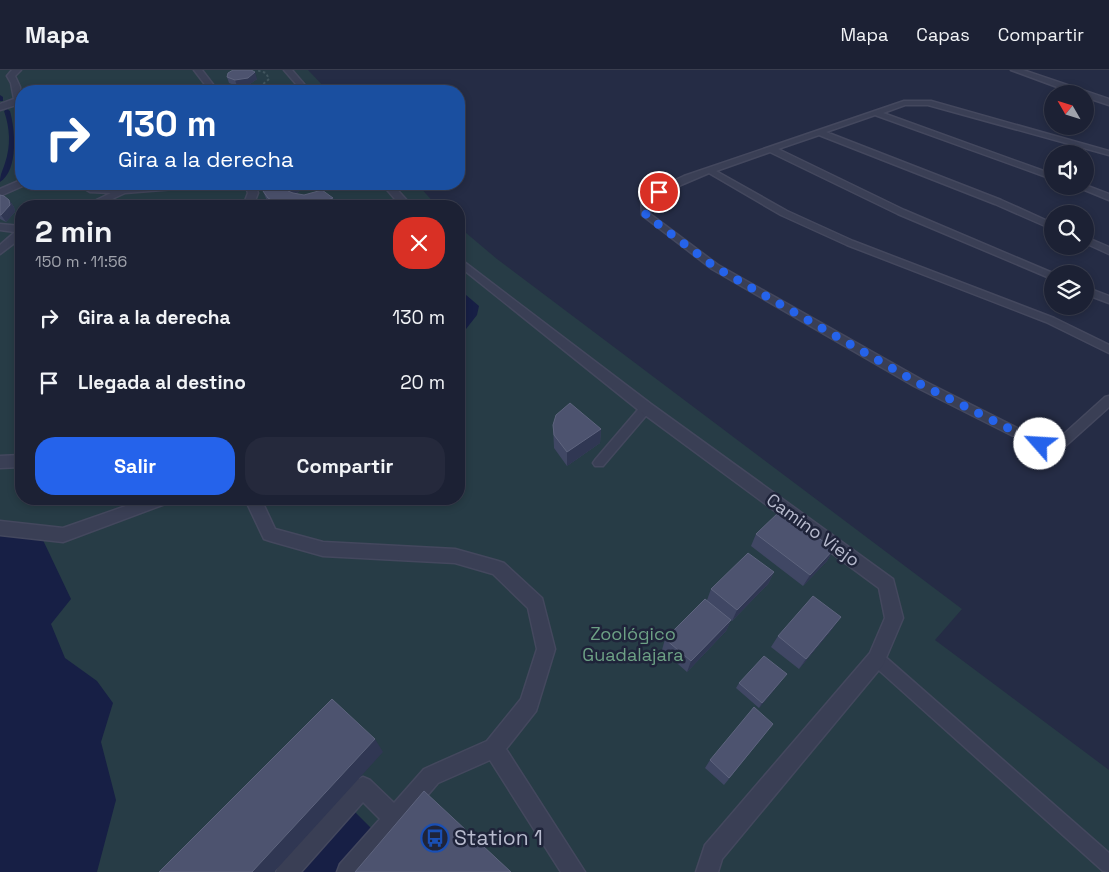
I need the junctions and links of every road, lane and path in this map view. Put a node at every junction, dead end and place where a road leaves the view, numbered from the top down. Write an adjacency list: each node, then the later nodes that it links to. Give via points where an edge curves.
1 (17, 70): 6 (street, via 11,76)
2 (198, 70): 7 (street)
3 (256, 70): 8 (path, via 266,73 269,79)
4 (288, 70): 9 (street)
5 (1015, 70): 10 (street)
6 (17, 85)
7 (209, 85)
8 (262, 85)
9 (301, 85)
10 (1109, 102)
11 (15, 105): 12 (street)
12 (0, 107)
13 (876, 113): 14 (lane); 16 (lane, via 904,103 928,103); 18 (lane)
14 (818, 132): 15 (lane); 27 (lane)
15 (771, 148): 17 (lane); 35 (lane, via 901,212)
16 (1109, 153)
17 (709, 170): 38 (lane, via 784,213 850,243 1050,320); 39 (lane, via 644,198 646,215 732,277 918,383 1040,444 1057,447)
18 (1044, 174)
19 (15, 186): 23 (street)
20 (126, 190): 25 (street)
21 (392, 190): 26 (street)
22 (1094, 192): 24 (lane)
23 (0, 193)
24 (1109, 197)
25 (103, 200)
26 (402, 200)
27 (1044, 222)
28 (0, 227): 29 (street)
29 (15, 229)
30 (15, 236): 32 (street)
31 (1094, 244): 33 (lane)
32 (0, 251)
33 (1109, 251)
34 (465, 266): 40 (street, Camino Viejo)
35 (1044, 273)
36 (1094, 294): 37 (lane)
37 (1109, 300)
38 (1109, 349)
39 (1109, 400)
40 (646, 408): 43 (lane); 47 (street, Camino Viejo, via 887,584 894,618)
41 (15, 461): 42 (street)
42 (0, 462)
43 (599, 463)
44 (146, 505): 46 (street, via 63,535)
45 (256, 505): 48 (street, via 270,534 323,549 455,556 498,568 536,604 546,649 529,704)
46 (0, 528)
47 (876, 659): 50 (lane); 54 (street, Camino Viejo, via 713,853)
48 (494, 748): 49 (street, via 431,776); 53 (street)
49 (394, 818): 51 (street, via 363,787); 52 (street)
50 (1109, 865)
51 (287, 872)
52 (348, 872)
53 (574, 872)
54 (707, 872)

